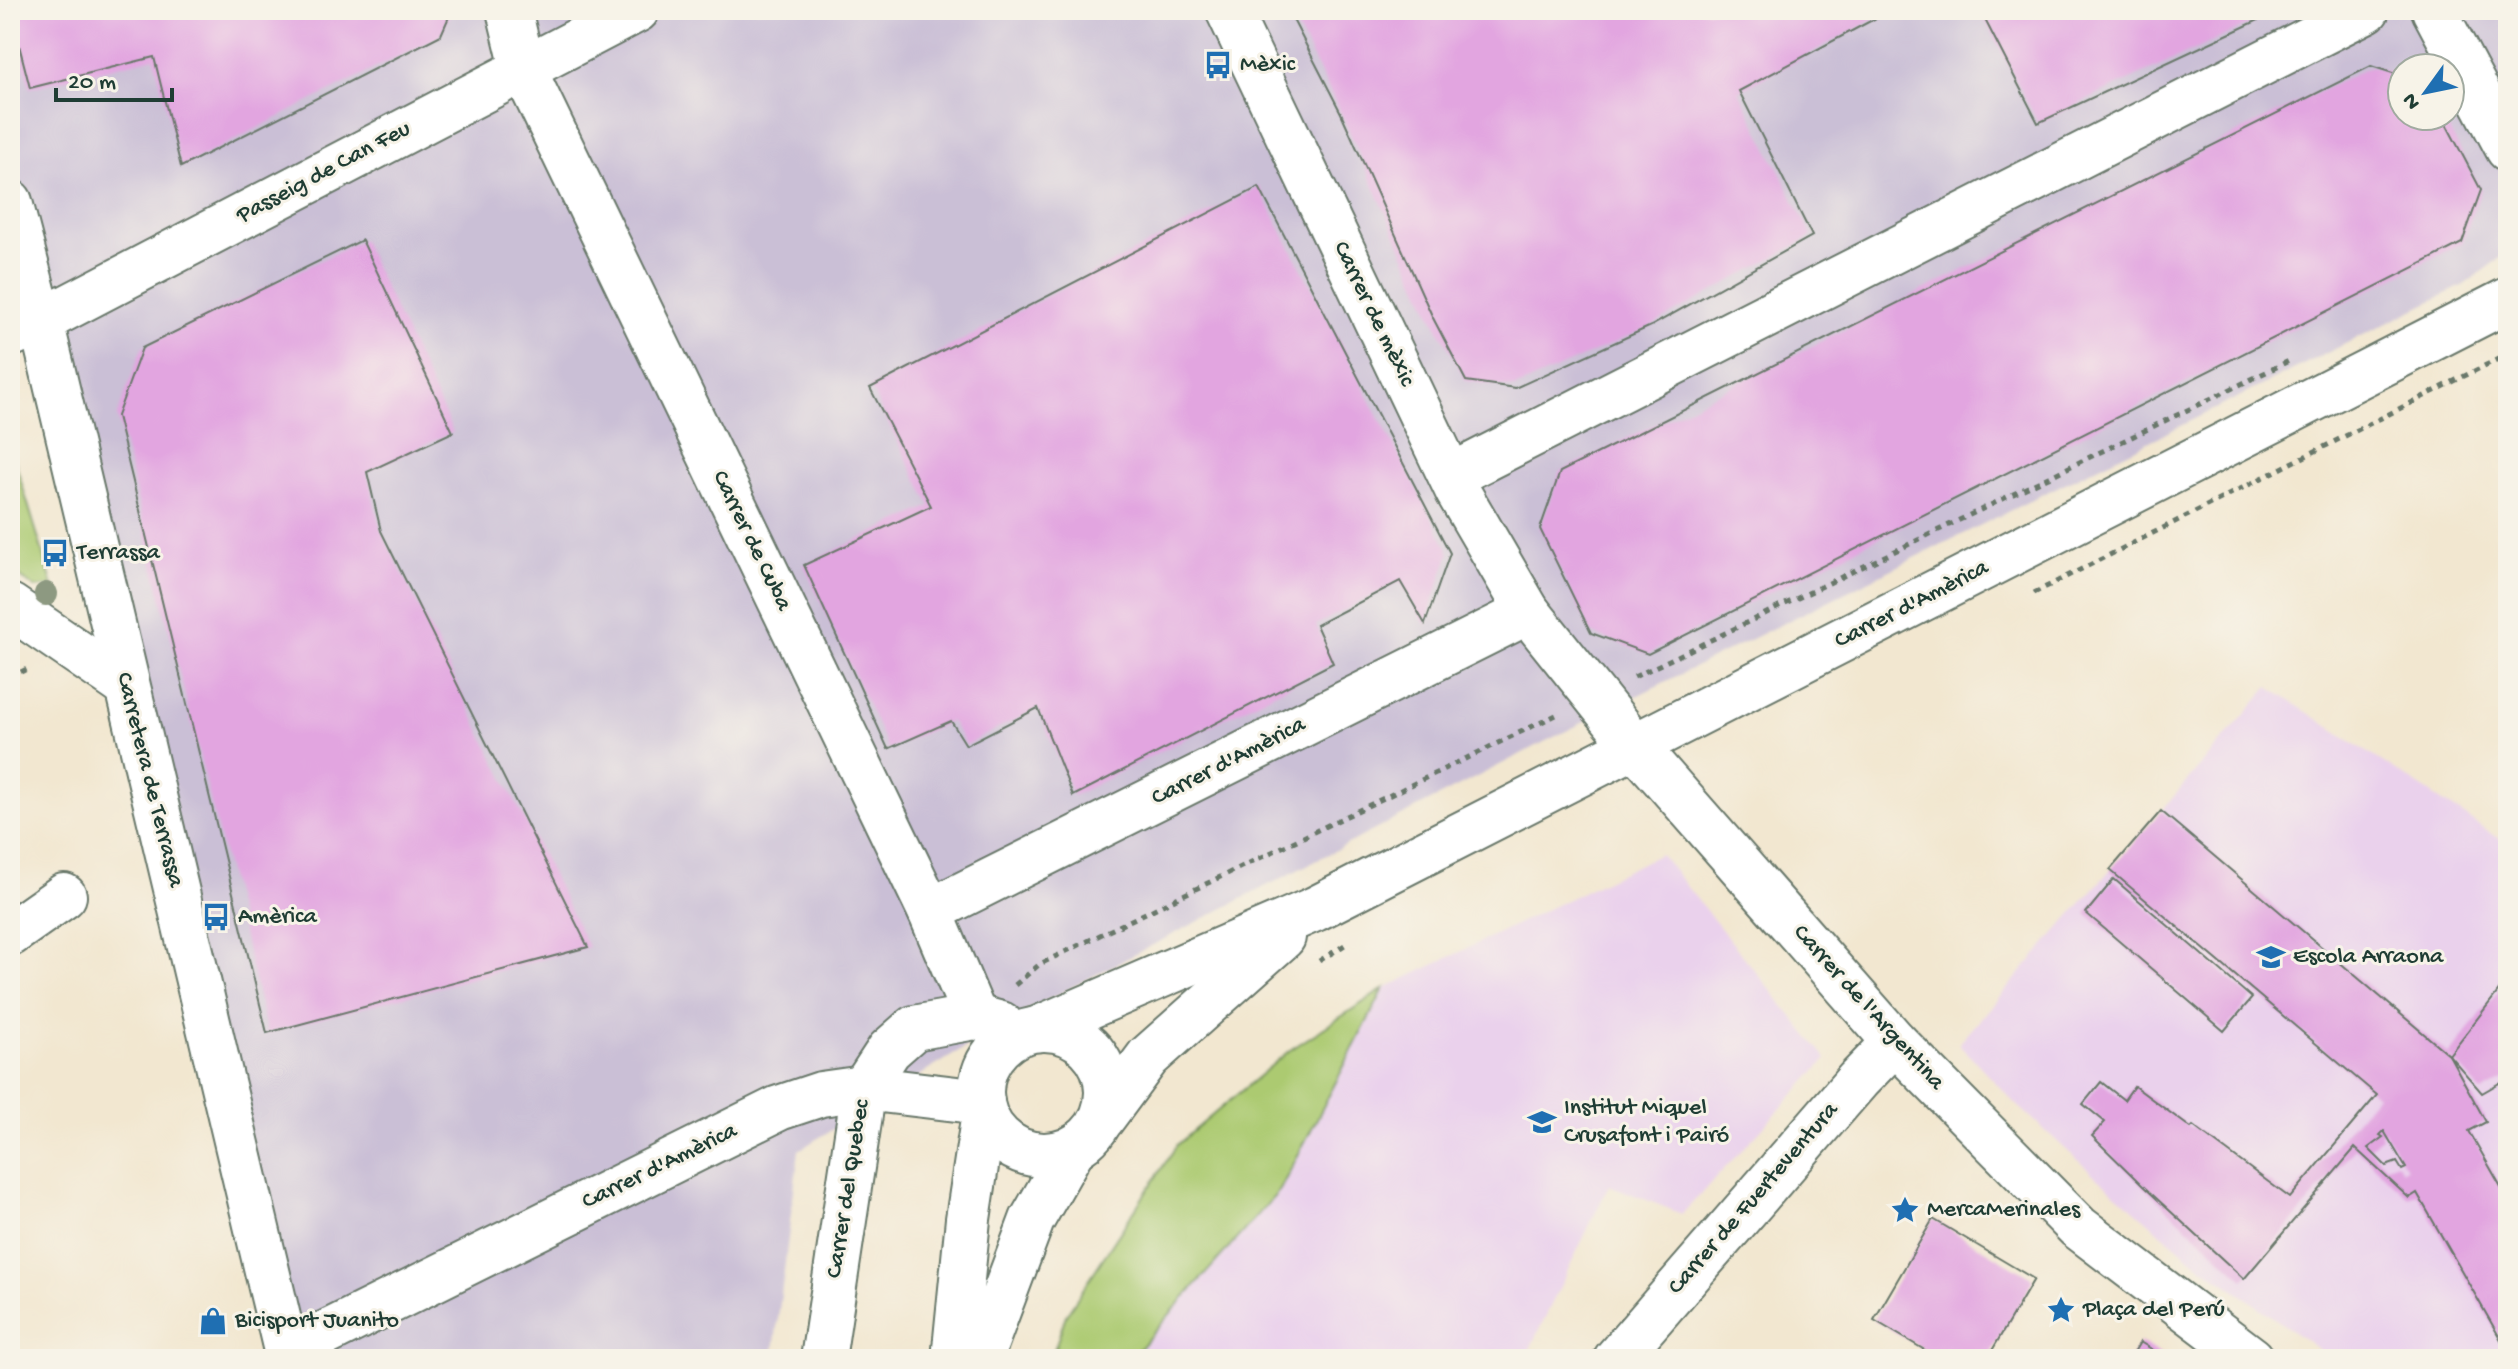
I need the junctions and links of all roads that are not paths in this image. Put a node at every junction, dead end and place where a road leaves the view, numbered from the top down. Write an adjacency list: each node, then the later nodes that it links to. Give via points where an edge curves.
1 (509, 10): 6 (street, Carrer de Cuba)
2 (637, 10): 6 (street, Passeig de Can Feu)
3 (1228, 10): 11 (street, Carrer de mèxic)
4 (2367, 10): 11 (street)
5 (2434, 10): 7 (street)
6 (523, 68): 10 (street, Passeig de Can Feu); 18 (street, Carrer de Cuba)
7 (2508, 149)
8 (10, 202): 10 (street, Carretera de Terrassa)
9 (2508, 300): 15 (street, Carrer d'Amèrica)
10 (25, 328): 14 (street, Carretera de Terrassa)
11 (1451, 476): 13 (street, Carrer de mèxic)
12 (10, 606): 14 (street)
13 (1528, 612): 15 (street, Carrer de l'Argentina); 18 (street, Carrer d'Amèrica)
14 (125, 685): 27 (street, Carretera de Terrassa)
15 (1636, 747): 17 (street, Carrer d'Amèrica); 22 (street, Carrer de l'Argentina)
16 (64, 896): 19 (street)
17 (1315, 909): 21 (street, Carrer d'Amèrica); 25 (street, Carrer d'Amèrica, via 1148,1057)
18 (930, 911): 20 (street, Carrer de Cuba)
19 (10, 934)
20 (975, 1017): 21 (street); 23 (street, via 914,1028 889,1050)
21 (1033, 1030): 24 (street, via 1006,1041 989,1061); 25 (street, via 1060,1031 1090,1048 1103,1070 1108,1095)
22 (1895, 1042): 31 (street, Carrer de Fuerteventura); 32 (street, Carrer de l'Argentina, via 2078,1227)
23 (864, 1088): 24 (street, Carrer del Quebec); 27 (street, Carrer d'Amèrica, via 821,1094 779,1108); 28 (street, Carrer del Quebec)
24 (983, 1107): 26 (street, via 994,1131 1009,1145 1048,1156); 29 (street)
25 (1102, 1119): 26 (street)
26 (1072, 1150): 30 (street, via 1032,1220)
27 (287, 1356)
28 (823, 1359)
29 (954, 1359)
30 (980, 1359)
31 (1616, 1359)
32 (2252, 1359)

